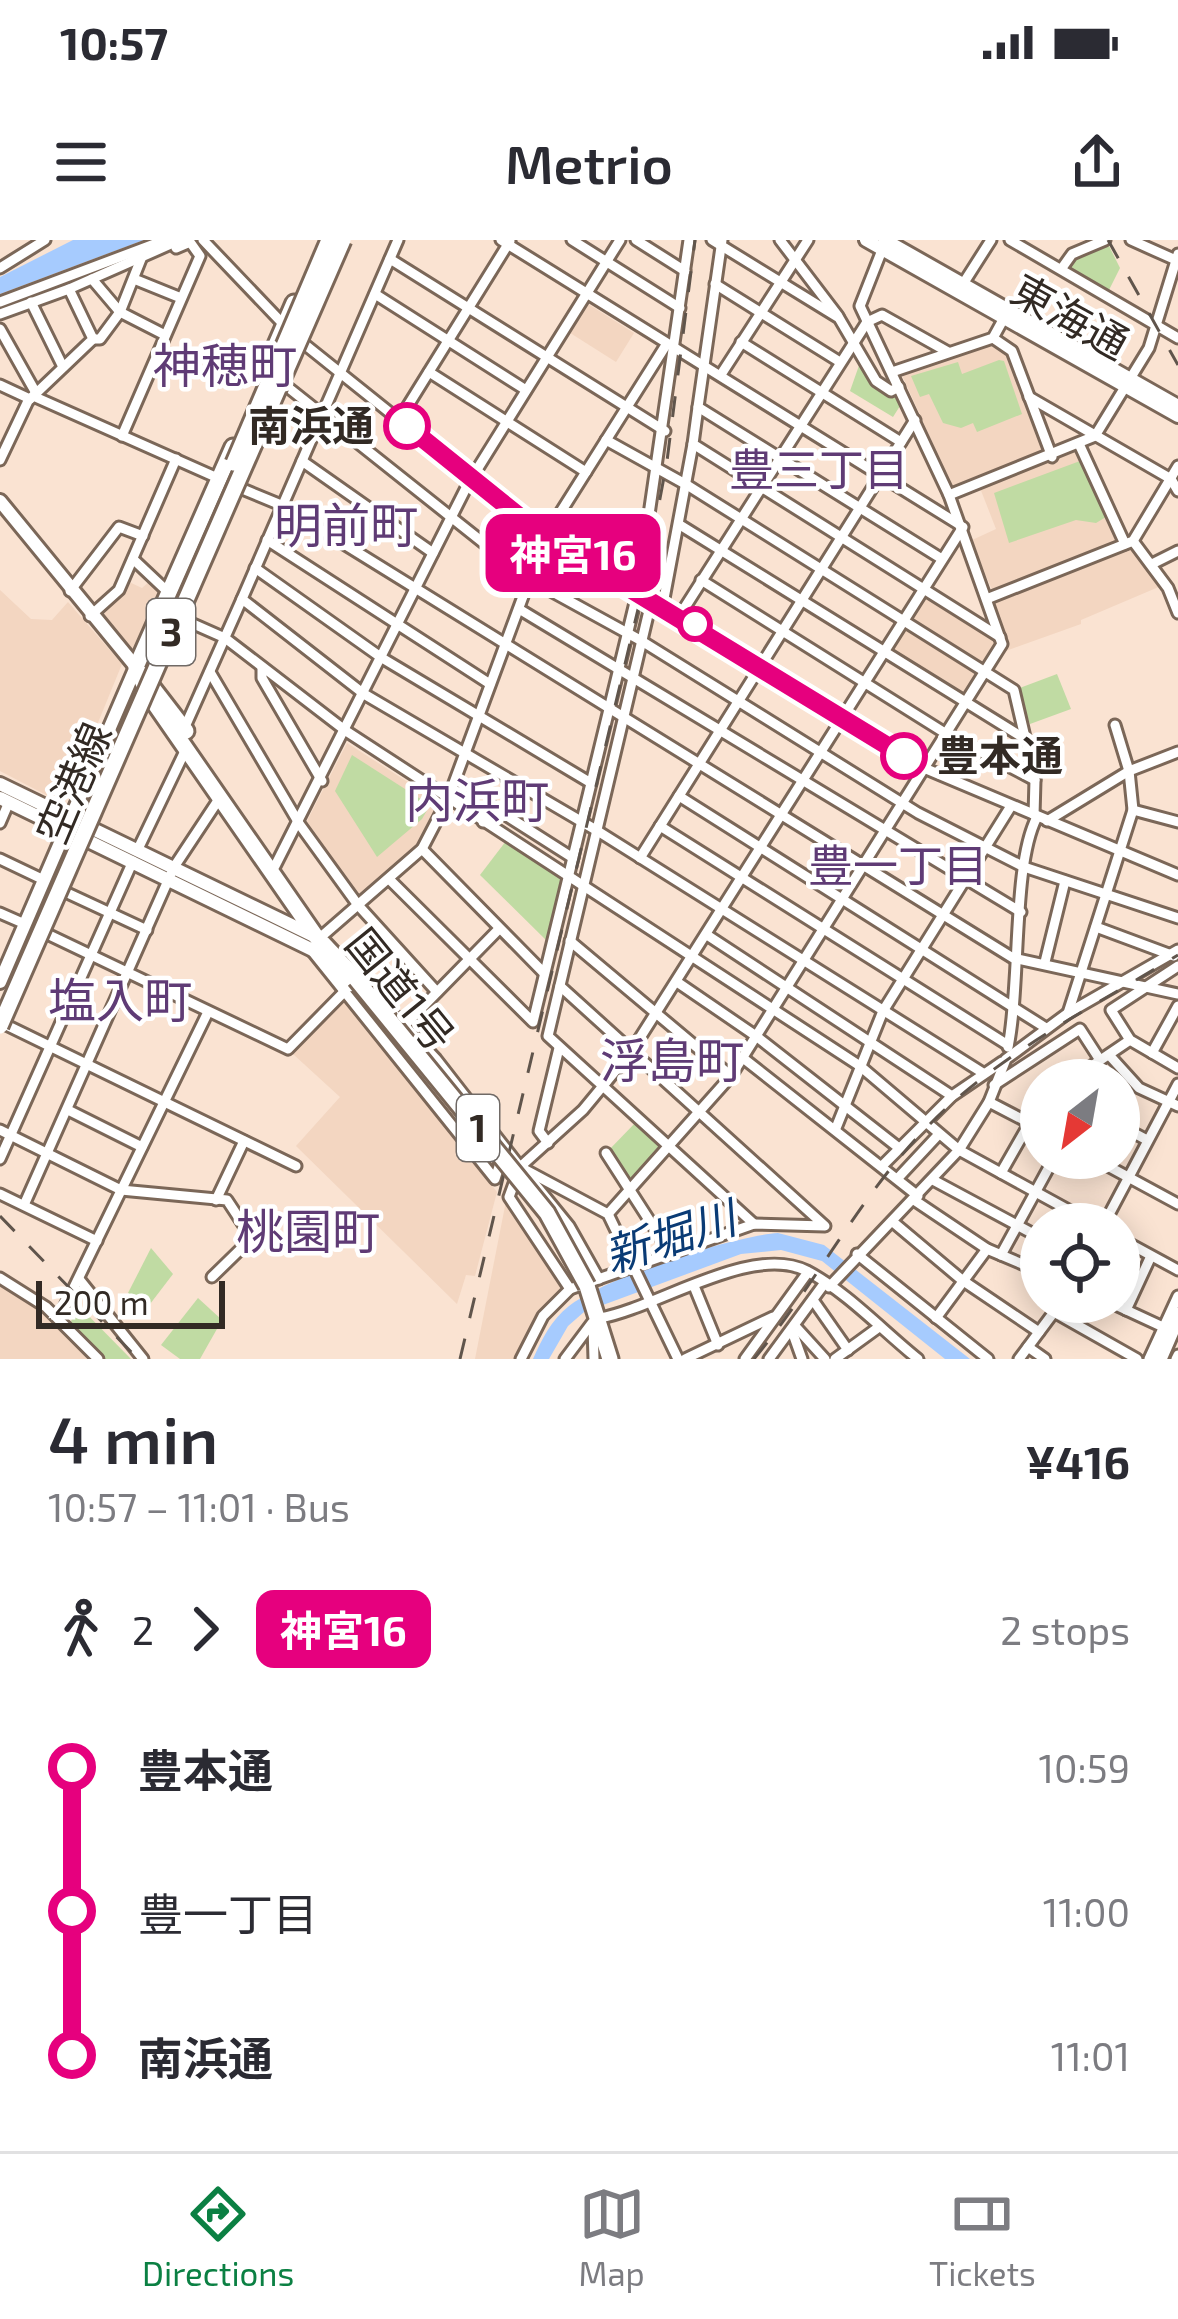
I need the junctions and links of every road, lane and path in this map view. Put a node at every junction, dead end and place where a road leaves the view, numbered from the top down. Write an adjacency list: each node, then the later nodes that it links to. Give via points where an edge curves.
1 (45, 240): 26 (street)
2 (165, 240): 38 (street)
3 (180, 240): 23 (street)
4 (203, 240): 48 (street)
5 (335, 240): 48 (highway); 57 (highway); 86 (highway, bridge, via 264,404); 273 (highway, 3, bridge); 281 (highway, 3, bridge)
6 (398, 240): 22 (street)
7 (572, 240): 24 (street)
8 (620, 240): 24 (street)
9 (636, 240): 28 (street)
10 (689, 240): 28 (street)
11 (780, 240): 21 (street)
12 (808, 240): 21 (street)
13 (866, 240): 20 (main road, 東海通)
14 (991, 240): 33 (street)
15 (1010, 240): 27 (street)
16 (1105, 240): 27 (street, via 1072,254)
17 (1131, 240): 25 (street)
18 (506, 241): 36 (street); 40 (street)
19 (719, 242): 31 (street); 32 (street)
20 (885, 242): 33 (main road, 東海通); 46 (main road, 東海通); 47 (street, via 860,301)
21 (796, 255): 31 (street); 45 (street)
22 (390, 259): 35 (street); 40 (street)
23 (140, 260): 29 (street); 30 (street); 37 (street, via 190,242 200,256)
24 (606, 261): 36 (street); 41 (street)
25 (1177, 264): 49 (street)
26 (0, 268)
27 (1062, 268): 49 (street)
28 (685, 271): 41 (street)
29 (92, 279): 34 (street); 42 (street)
30 (134, 279): 37 (street); 42 (street)
31 (781, 280): 43 (street); 45 (street)
32 (715, 284): 43 (street); 63 (street)
33 (963, 284): 69 (main road, 東海通)
34 (69, 289): 39 (street); 52 (street)
35 (375, 294): 55 (street); 67 (street)
36 (586, 295): 59 (street); 61 (street)
37 (181, 298): 51 (street)
38 (0, 302)
39 (31, 302): 44 (street); 64 (street)
40 (467, 307): 55 (street); 61 (street)
41 (680, 308): 59 (street)
42 (120, 312): 51 (street); 52 (street)
43 (761, 312): 58 (street); 62 (street)
44 (0, 314)
45 (839, 318): 56 (street)
46 (1004, 318): 53 (street); 69 (main road, 東海通)
47 (866, 322): 56 (street); 60 (street, via 882,315); 66 (street)
48 (284, 325): 57 (street); 104 (highway)
49 (1157, 325): 54 (street); 69 (street)
50 (0, 329): 75 (street)
51 (165, 334): 88 (street)
52 (93, 338): 64 (street)
53 (993, 338): 60 (street); 76 (street, via 1012,351)
54 (1178, 338)
55 (448, 340): 65 (street); 73 (street)
56 (854, 340): 62 (street); 72 (street, via 876,381)
57 (301, 342): 67 (street); 71 (highway)
58 (741, 342): 68 (street); 74 (street)
59 (671, 347): 63 (street); 78 (street); 87 (street)
60 (948, 352): 66 (street)
61 (547, 357): 73 (street); 78 (street)
62 (840, 362): 74 (street)
63 (705, 363): 68 (street); 79 (street)
64 (63, 368): 75 (street)
65 (429, 372): 82 (street); 84 (street)
66 (892, 372): 72 (street)
67 (340, 373): 80 (street); 82 (street)
68 (722, 373): 85 (street)
69 (1128, 382): 77 (main road, 東海通); 81 (main road, 東海通); 89 (street)
70 (0, 385): 75 (street)
71 (285, 385): 80 (street); 86 (highway)
72 (899, 387): 83 (street)
73 (526, 390): 84 (street)
74 (821, 392): 85 (street); 91 (street)
75 (33, 396): 88 (street); 97 (street)
76 (1029, 397): 89 (street); 94 (street)
77 (1178, 406)
78 (627, 407): 87 (street); 90 (street)
79 (698, 407): 92 (street); 95 (street)
80 (322, 414): 98 (street); 114 (street)
81 (1178, 416)
82 (399, 420): 103 (street)
83 (915, 420): 91 (street); 110 (street)
84 (507, 422): 100 (street); 103 (street)
85 (801, 423): 95 (street); 102 (street)
86 (266, 428): 108 (highway)
87 (665, 431): 101 (street)
88 (122, 436): 96 (street)
89 (1095, 436): 93 (street); 105 (street)
90 (606, 440): 100 (street); 101 (street)
91 (901, 442): 102 (street)
92 (693, 444): 106 (street); 107 (street)
93 (1080, 446): 94 (street); 122 (street)
94 (1052, 457): 110 (street)
95 (780, 458): 107 (street); 113 (street)
96 (176, 459): 104 (street); 118 (street)
97 (0, 460)
98 (302, 461): 112 (street); 125 (street)
99 (1178, 466): 105 (street)
100 (586, 472): 119 (street)
101 (659, 472): 106 (street); 135 (street)
102 (881, 474): 113 (street); 117 (street)
103 (471, 478): 114 (street); 119 (street)
104 (220, 479): 137 (highway)
105 (1171, 479): 109 (street); 122 (street)
106 (687, 485): 115 (street); 116 (street)
107 (762, 487): 115 (street); 120 (street)
108 (240, 488): 112 (street); 147 (highway)
109 (1178, 491)
110 (950, 495): 117 (street)
111 (0, 501): 136 (main road)
112 (281, 505): 121 (street); 133 (street)
113 (860, 508): 120 (street); 127 (street)
114 (451, 518): 125 (street); 131 (street)
115 (741, 518): 123 (street); 130 (street)
116 (680, 525): 123 (street); 142 (street)
117 (963, 526): 127 (street); 139 (street)
118 (143, 536): 126 (street); 136 (street, via 119,527)
119 (545, 537): 131 (street); 135 (street)
120 (842, 537): 130 (street); 134 (street)
121 (268, 540): 129 (street); 149 (street)
122 (1129, 543): 128 (street); 139 (street)
123 (720, 551): 132 (street); 141 (street)
124 (1178, 551): 128 (street)
125 (434, 553): 133 (street)
126 (133, 559): 137 (street); 146 (street, via 119,590)
127 (942, 560): 134 (street)
128 (1152, 564): 144 (street)
129 (255, 568): 140 (street); 157 (street)
130 (822, 569): 141 (street); 148 (street)
131 (529, 579): 143 (street); 151 (street)
132 (701, 580): 145 (street); 150 (street)
133 (416, 589): 149 (street); 155 (street)
134 (924, 589): 148 (street); 152 (street)
135 (638, 590): 138 (street); 151 (street)
136 (70, 591): 146 (main road)
137 (169, 593): 159 (highway)
138 (652, 598): 142 (street); 154 (street)
139 (989, 598): 152 (street)
140 (242, 599): 153 (street); 168 (street)
141 (801, 602): 150 (street); 156 (street)
142 (663, 604): 145 (street)
143 (518, 609): 155 (street); 161 (street)
144 (1178, 613)
145 (680, 615): 158 (street)
146 (90, 616): 159 (main road)
147 (182, 619): 153 (street); 167 (highway)
148 (904, 621): 156 (street); 163 (street)
149 (397, 626): 157 (street); 166 (street)
150 (783, 631): 158 (street); 165 (street)
151 (628, 634): 154 (street); 161 (street)
152 (1000, 637): 163 (street)
153 (224, 638): 160 (street); 162 (street)
154 (640, 640): 164 (street); 169 (street)
155 (506, 644): 166 (street); 171 (street)
156 (883, 654): 165 (street); 170 (street)
157 (382, 658): 168 (street); 173 (street)
158 (761, 666): 169 (street); 174 (street)
159 (136, 668): 167 (highway, 国道1号 / 1); 205 (main road, 空港線)
160 (262, 668): 178 (street); 190 (street)
161 (618, 670): 164 (street); 171 (street)
162 (210, 672): 176 (street); 207 (street)
163 (984, 672): 170 (street); 180 (street, via 1015,690)
164 (632, 676): 172 (street); 177 (street)
165 (865, 683): 174 (street); 179 (street)
166 (490, 684): 173 (street)
167 (150, 689): 176 (highway, 国道1号 / 1); 181 (highway, 国道1号 / 1); 211 (main road, 空港線)
168 (364, 694): 178 (street); 184 (street)
169 (739, 701): 177 (street); 182 (street)
170 (964, 704): 179 (street); 180 (street)
171 (610, 707): 172 (street); 191 (street)
172 (623, 715): 185 (street); 210 (street)
173 (479, 716): 184 (street); 191 (street)
174 (843, 718): 182 (street); 186 (street)
175 (1114, 725): 188 (street)
176 (184, 729): 221 (highway, 国道1号 / 1)
177 (720, 730): 185 (street); 192 (street)
178 (346, 731): 190 (street); 196 (street)
179 (946, 733): 186 (street); 189 (street)
180 (1027, 740): 189 (street)
181 (186, 748): 195 (highway, 国道1号 / 1); 217 (street)
182 (820, 753): 192 (street); 198 (street)
183 (1176, 753): 187 (street); 188 (street)
184 (464, 754): 196 (street); 208 (street)
185 (700, 763): 194 (street); 201 (street)
186 (923, 768): 198 (street); 199 (street)
187 (1178, 768)
188 (1130, 771): 200 (street); 202 (street)
189 (1035, 779): 202 (street)
190 (322, 781): 207 (street)
191 (591, 783): 208 (street)
192 (802, 783): 201 (street); 212 (street)
193 (0, 784): 205 (main road)
194 (679, 796): 209 (street); 214 (street)
195 (219, 799): 224 (street); 251 (highway, 国道1号 / 1)
196 (448, 799): 206 (street); 215 (street)
197 (4, 800): 204 (street); 205 (main road)
198 (902, 803): 212 (street); 213 (street)
199 (1011, 806): 202 (street); 213 (street)
200 (1133, 810): 203 (street); 216 (street)
201 (782, 814): 214 (street); 222 (street)
202 (1039, 818): 216 (street); 223 (street, via 1025,842)
203 (1178, 822)
204 (0, 823)
205 (68, 823): 211 (main road); 229 (main road, 空港線)
206 (483, 823): 218 (street, via 493,807); 226 (street)
207 (300, 825): 221 (street); 236 (street)
208 (581, 825): 210 (street); 218 (street)
209 (660, 826): 219 (street); 227 (street)
210 (596, 830): 219 (street); 232 (street)
211 (89, 833): 217 (main road); 233 (main road, 空港線)
212 (883, 833): 222 (street); 230 (street)
213 (986, 846): 223 (street); 230 (street)
214 (761, 848): 227 (street); 235 (street)
215 (422, 849): 228 (street); 247 (street)
216 (1120, 852): 225 (street); 234 (street)
217 (136, 855): 224 (main road); 240 (street)
218 (573, 858): 226 (street)
219 (640, 858): 237 (street)
220 (0, 859): 229 (street)
221 (275, 866): 251 (highway, 国道1号 / 1)
222 (863, 866): 235 (street); 241 (street)
223 (1024, 867): 231 (street); 238 (street)
224 (172, 873): 246 (street); 251 (main road)
225 (1178, 875)
226 (568, 878): 232 (street); 261 (street)
227 (742, 878): 237 (street); 245 (street)
228 (389, 879): 236 (street); 258 (street)
229 (44, 880): 243 (main road, 空港線)
230 (965, 880): 238 (street); 241 (street)
231 (1065, 880): 234 (street); 259 (street)
232 (582, 888): 250 (street); 256 (street)
233 (63, 891): 240 (street); 248 (main road, 空港線)
234 (1106, 895): 242 (street); 244 (street)
235 (842, 899): 245 (street); 252 (street)
236 (358, 905): 251 (street); 271 (street)
237 (723, 910): 249 (street); 257 (street)
238 (1022, 912): 254 (street)
239 (0, 913): 243 (street)
240 (110, 913): 246 (street); 253 (street)
241 (943, 916): 252 (street); 254 (street)
242 (1178, 918)
243 (25, 924): 265 (main road, 空港線)
244 (1096, 927): 255 (street); 260 (street)
245 (823, 929): 257 (street); 263 (street)
246 (147, 930): 262 (street)
247 (497, 931): 258 (street); 261 (street)
248 (45, 933): 253 (street); 281 (main road, 空港線)
249 (707, 935): 256 (street); 269 (street)
250 (571, 941): 268 (street); 279 (street)
251 (319, 943): 267 (highway, 国道1号 / 1); 282 (street)
252 (922, 949): 263 (street); 275 (street)
253 (90, 956): 262 (street); 288 (street)
254 (1020, 957): 259 (street); 275 (street)
255 (1177, 958): 264 (street); 270 (street)
256 (691, 960): 266 (street); 276 (street)
257 (803, 960): 269 (street); 277 (street)
258 (466, 962): 261 (street, via 532,1022); 271 (street)
259 (1045, 962): 260 (street)
260 (1082, 971): 264 (street); 280 (street)
261 (544, 973)
262 (128, 974): 278 (street); 296 (street)
263 (903, 979): 277 (street); 289 (street)
264 (1124, 980): 270 (street); 280 (street)
265 (0, 982)
266 (677, 982): 279 (street); 284 (street)
267 (350, 985): 278 (street, via 288,1049); 327 (street); 386 (highway, 国道1号 / 1, bridge, via 540,1216)
268 (560, 986): 290 (street, via 548,1036); 291 (street)
269 (788, 986): 276 (street); 285 (street)
270 (1148, 986): 272 (street); 286 (street, via 1111,1010)
271 (437, 992): 282 (street)
272 (1178, 994)
273 (0, 1006)
274 (1178, 1006): 292 (street)
275 (1016, 1008): 283 (street); 289 (street)
276 (772, 1010): 284 (street); 297 (street)
277 (884, 1011): 285 (street); 299 (street)
278 (208, 1012): 305 (street)
279 (658, 1013): 291 (street); 300 (street)
280 (1068, 1013): 283 (street)
281 (2, 1024): 287 (main road, 空港線); 288 (street)
282 (405, 1025): 316 (street)
283 (1046, 1028): 295 (street)
284 (757, 1036): 293 (street); 307 (street)
285 (872, 1039): 297 (street); 304 (street)
286 (1130, 1040): 292 (street); 294 (street)
287 (0, 1041)
288 (50, 1046): 296 (street); 314 (street)
289 (1008, 1046): 295 (street)
290 (560, 1048): 303 (street); 321 (street, via 539,1131)
291 (631, 1052): 303 (street); 310 (street)
292 (1152, 1053): 298 (street)
293 (742, 1058): 300 (street); 313 (street)
294 (1105, 1058): 302 (street, via 1080,1029); 308 (street)
295 (1006, 1059): 299 (street); 302 (street)
296 (87, 1065): 305 (street); 309 (street)
297 (860, 1066): 307 (street); 312 (street)
298 (1178, 1068)
299 (983, 1073): 304 (street)
300 (731, 1076): 310 (street)
301 (1178, 1084): 308 (street)
302 (994, 1085): 306 (street)
303 (604, 1087): 321 (street); 322 (street)
304 (952, 1096): 312 (street)
305 (164, 1102): 320 (street); 323 (street)
306 (989, 1102): 311 (street); 326 (street)
307 (845, 1103): 313 (street); 324 (street)
308 (1173, 1104): 319 (street)
309 (68, 1110): 323 (street); 328 (street)
310 (698, 1113): 322 (street); 351 (street, via 825,1226)
311 (1020, 1118)
312 (925, 1120): 315 (street); 324 (street)
313 (836, 1128): 332 (street)
314 (5, 1133): 328 (street); 331 (street)
315 (939, 1134): 326 (street); 336 (street)
316 (493, 1135): 325 (street); 327 (street)
317 (1140, 1136): 319 (street)
318 (1020, 1139): 335 (street)
319 (1147, 1140): 330 (street)
320 (244, 1141): 333 (street); 345 (street)
321 (548, 1143): 334 (street)
322 (669, 1145): 341 (street); 351 (street)
323 (142, 1147): 340 (street)
324 (899, 1148): 332 (street)
325 (504, 1149): 327 (street, via 495,1179); 334 (street)
326 (959, 1150): 335 (street); 339 (street)
327 (472, 1151)
328 (48, 1154): 340 (street); 348 (street)
329 (606, 1154): 341 (street)
330 (1140, 1154)
331 (0, 1159)
332 (884, 1164): 336 (street)
333 (296, 1166)
334 (524, 1170): 349 (street); 369 (street); 373 (street, via 509,1197)
335 (1001, 1173): 342 (street)
336 (898, 1178): 344 (street)
337 (1044, 1179): 342 (street)
338 (1132, 1179): 346 (street)
339 (933, 1180): 344 (street); 352 (street)
340 (121, 1190): 345 (street); 354 (street)
341 (629, 1190): 349 (street); 357 (street)
342 (1037, 1193): 347 (street); 352 (street)
343 (0, 1194): 348 (street)
344 (916, 1198): 350 (street); 355 (street)
345 (216, 1200): 365 (street, via 227,1201 252,1238)
346 (1177, 1200)
347 (1055, 1203)
348 (24, 1205): 354 (street)
349 (608, 1214): 362 (street)
350 (892, 1222): 358 (street); 370 (street)
351 (754, 1224): 357 (street)
352 (1017, 1227): 353 (street); 359 (street)
353 (1020, 1228)
354 (97, 1241): 368 (street)
355 (987, 1249): 359 (street); 370 (street)
356 (1140, 1250): 360 (street)
357 (671, 1254): 362 (street)
358 (856, 1255): 371 (street); 381 (street)
359 (1001, 1255): 361 (street)
360 (1151, 1256): 363 (street); 366 (street)
361 (1020, 1263)
362 (638, 1267): 369 (street); 375 (street)
363 (1178, 1270)
364 (808, 1272): 371 (street); 372 (street, via 760,1265); 377 (street)
365 (212, 1277)
366 (1140, 1277)
367 (0, 1278): 380 (street)
368 (79, 1279): 380 (street); 396 (street)
369 (599, 1279): 373 (street)
370 (962, 1280): 381 (street); 388 (street)
371 (830, 1284): 376 (street); 384 (street)
372 (694, 1286): 375 (street); 390 (street)
373 (570, 1289): 397 (street, via 543,1316)
374 (1178, 1296): 387 (street)
375 (652, 1298): 386 (street); 400 (street)
376 (813, 1300): 385 (street); 392 (street)
377 (778, 1314): 390 (street); 401 (street)
378 (1178, 1316): 394 (highway)
379 (1140, 1317): 387 (street)
380 (59, 1318): 395 (street)
381 (936, 1318): 405 (street)
382 (1045, 1323): 388 (street)
383 (1082, 1323): 408 (street)
384 (879, 1327): 392 (street); 393 (street)
385 (794, 1328): 402 (street); 403 (street); 404 (street)
386 (603, 1330): 389 (street); 399 (highway, 国道1号 / 1)
387 (1171, 1331): 394 (highway); 409 (street)
388 (1039, 1332): 391 (street)
389 (575, 1345): 398 (street); 399 (street)
390 (718, 1345): 400 (street)
391 (1028, 1347): 406 (street); 407 (street)
392 (843, 1355)
393 (916, 1358)
394 (1170, 1358)
395 (98, 1359)
396 (143, 1359)
397 (521, 1359)
398 (565, 1359)
399 (596, 1359)
400 (682, 1359)
401 (745, 1359)
402 (769, 1359)
403 (802, 1359)
404 (825, 1359)
405 (988, 1359)
406 (1019, 1359)
407 (1045, 1359)
408 (1137, 1359)
409 (1149, 1359)

